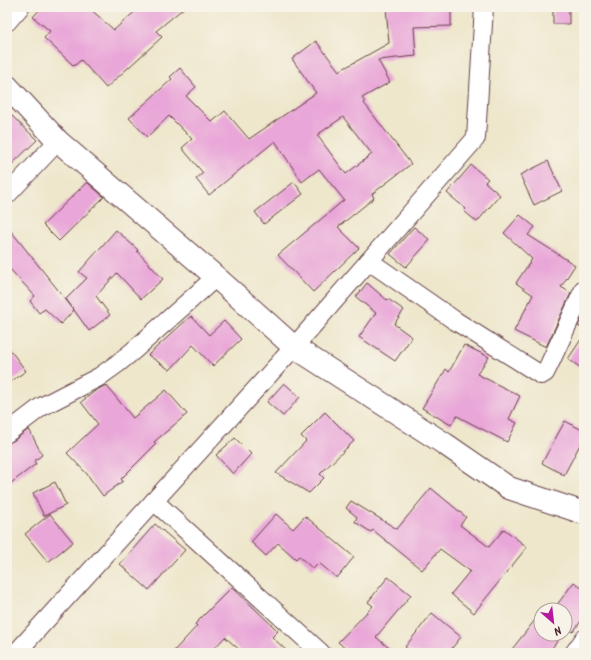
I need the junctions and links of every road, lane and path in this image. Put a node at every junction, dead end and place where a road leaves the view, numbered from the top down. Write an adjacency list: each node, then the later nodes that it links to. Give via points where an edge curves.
1 (20, 7): 3 (street)
2 (484, 7): 7 (street, via 476,138)
3 (7, 22)
4 (7, 86): 5 (street)
5 (58, 141): 6 (street); 8 (street)
6 (7, 195)
7 (369, 261): 9 (street, via 454,320 541,375 549,365); 10 (street)
8 (216, 276): 10 (street); 11 (street, via 117,364 99,377 41,407)
9 (584, 288)
10 (294, 347): 12 (street); 13 (street, via 510,488)
11 (7, 432)
12 (154, 501): 15 (street); 16 (street)
13 (584, 513)
14 (584, 639): 17 (street)
15 (16, 653)
16 (321, 653)
17 (574, 653)

